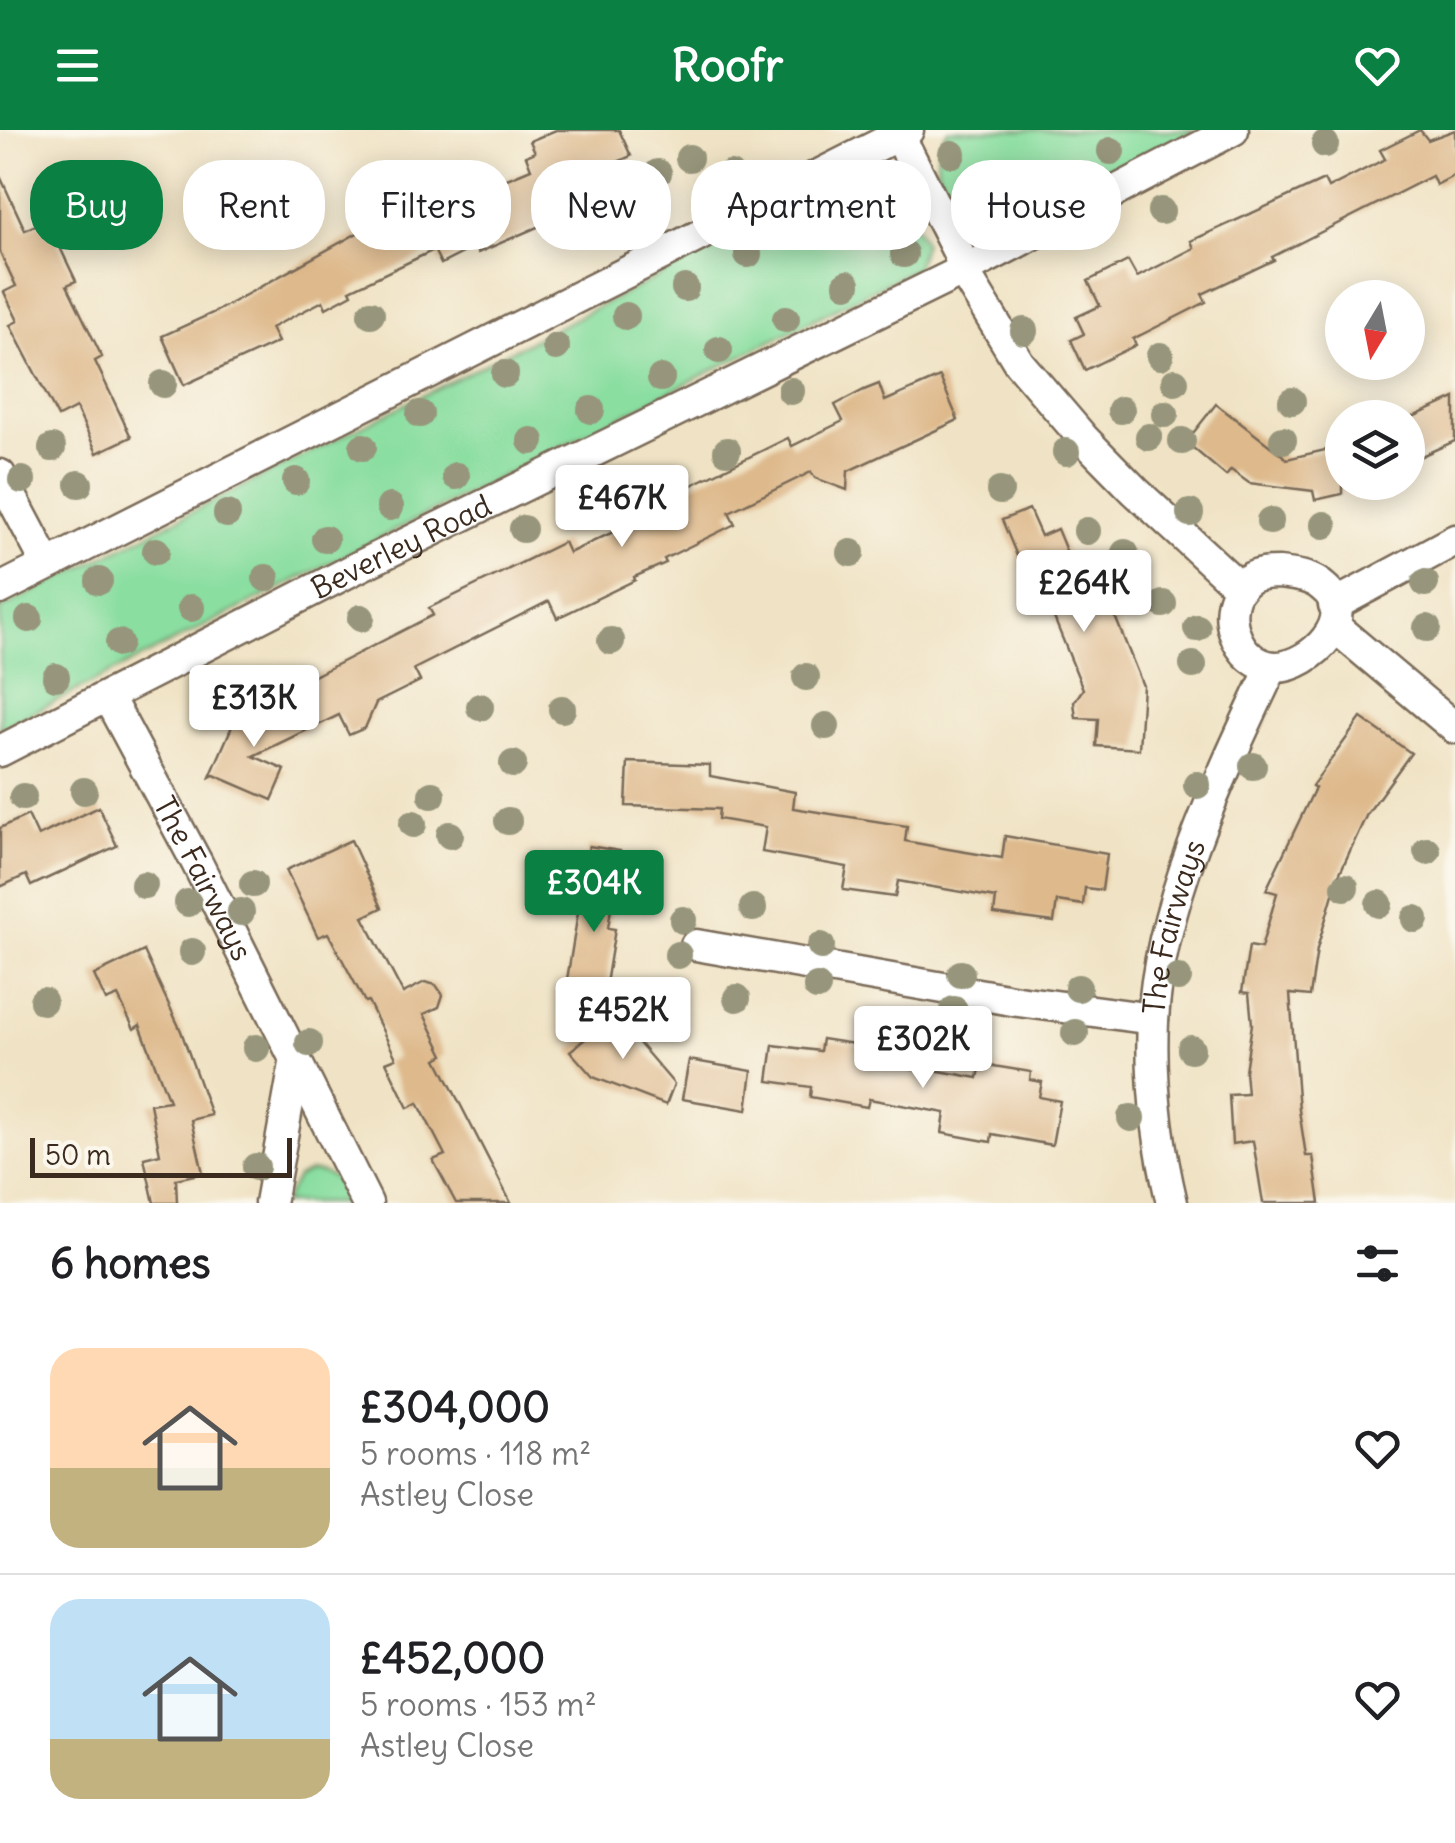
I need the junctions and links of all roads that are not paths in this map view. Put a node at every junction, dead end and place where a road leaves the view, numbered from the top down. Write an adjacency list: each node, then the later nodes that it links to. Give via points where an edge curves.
1 (1233, 130): 3 (street, Beverley Road)
2 (903, 132): 3 (street); 6 (street)
3 (964, 270): 7 (street, via 1041,390 1134,490); 11 (street, Beverley Road)
4 (0, 475): 6 (street)
5 (1455, 540): 9 (street)
6 (46, 564): 8 (street)
7 (1240, 588): 9 (street, via 1262,574 1309,578 1323,586); 10 (street, via 1235,638)
8 (0, 589)
9 (1335, 616): 10 (street, via 1314,652); 12 (street)
10 (1272, 667): 15 (street, The Fairways, via 1194,847)
11 (108, 697): 13 (street, Beverley Road); 16 (street, The Fairways)
12 (1455, 728)
13 (0, 751)
14 (696, 945): 15 (street)
15 (1153, 1019): 19 (street, The Fairways, via 1156,1112)
16 (295, 1064): 17 (street); 18 (street, The Fairways)
17 (270, 1203)
18 (367, 1203)
19 (1172, 1203)

